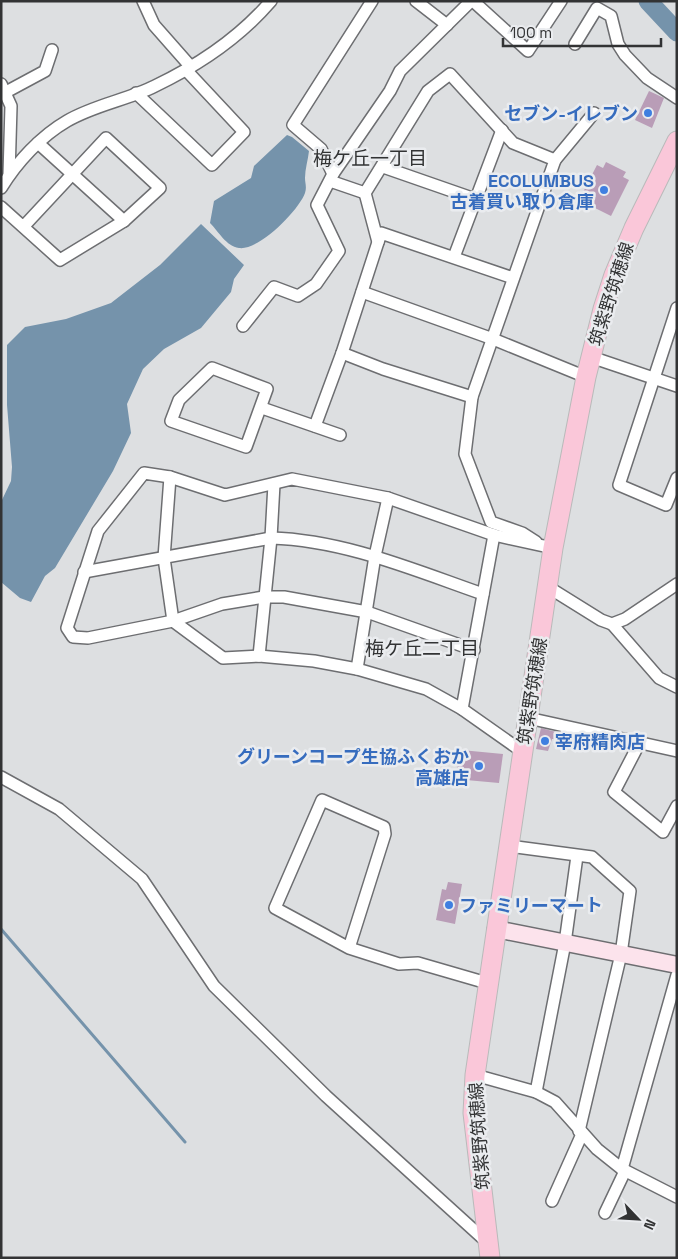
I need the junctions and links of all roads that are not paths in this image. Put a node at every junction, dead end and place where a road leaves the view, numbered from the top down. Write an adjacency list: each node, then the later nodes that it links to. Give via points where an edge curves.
1 (144, 1): 10 (street, via 154,25)
2 (271, 1): 10 (street, via 235,37)
3 (372, 1): 22 (street, via 293,125 321,148)
4 (472, 1): 5 (street, via 528,51); 7 (street)
5 (562, 1)
6 (424, 4): 7 (street)
7 (447, 25): 22 (street, via 400,71 390,92)
8 (575, 44): 13 (street, via 597,8 610,16 618,44 637,69)
9 (52, 50): 11 (street, via 45,71)
10 (188, 68): 12 (street); 12 (street, via 244,132 212,166)
11 (4, 88): 21 (street, via 11,106)
12 (136, 94): 17 (street, via 68,121)
13 (677, 98)
14 (594, 113): 18 (street)
15 (502, 130): 18 (street, via 513,142); 19 (street, via 450,74 428,91); 25 (street)
16 (677, 141): 37 (main road, 筑紫野筑穂線, via 614,275)
17 (38, 143): 20 (street); 21 (street)
18 (555, 160): 31 (street)
19 (383, 167): 24 (street); 25 (street)
20 (71, 174): 27 (street); 27 (street, via 106,138 160,188); 28 (street)
21 (9, 175): 23 (street)
22 (332, 178): 24 (street); 34 (street, via 318,205 339,251 316,284 298,296 274,287)
23 (1, 188)
24 (365, 193): 29 (street)
25 (475, 199): 30 (street)
26 (1, 207): 28 (street)
27 (124, 221): 28 (street, via 60,260)
28 (24, 226)
29 (378, 242): 30 (street, via 381,233); 32 (street)
30 (454, 257): 31 (street)
31 (513, 278): 35 (street)
32 (362, 292): 35 (street); 36 (street)
33 (677, 308): 39 (street)
34 (244, 326)
35 (493, 339): 38 (street); 41 (street)
36 (342, 353): 41 (street); 43 (street)
37 (590, 357): 38 (main road, 筑紫野筑穂線); 39 (street)
38 (586, 377): 51 (main road, 筑紫野筑穂線)
39 (655, 378): 40 (street); 46 (street, via 619,485 666,505)
40 (677, 386)
41 (472, 396): 51 (street, via 465,454 491,522 522,533)
42 (262, 408): 42 (street, via 268,389 212,368 179,400 171,421 246,447); 43 (street)
43 (315, 426): 44 (street)
44 (340, 435)
45 (170, 477): 47 (street, via 225,495); 53 (street); 54 (street, via 144,473 98,531)
46 (677, 478)
47 (274, 484): 48 (street, via 292,479); 50 (street)
48 (388, 498): 49 (street); 52 (street)
49 (494, 535): 51 (street); 57 (street)
50 (271, 538): 52 (street, via 313,542); 53 (street); 58 (street)
51 (548, 548): 56 (main road, 筑紫野筑穂線)
52 (375, 556): 57 (street); 59 (street)
53 (164, 558): 54 (street); 60 (street)
54 (84, 572): 60 (street, via 67,628 73,637 88,638)
55 (677, 584): 61 (street)
56 (548, 587): 61 (street); 67 (main road, 筑紫野筑穂線)
57 (483, 594): 62 (street)
58 (264, 597): 59 (street, via 284,597); 60 (street, via 222,604); 63 (street)
59 (367, 612): 62 (street); 64 (street)
60 (173, 620): 63 (street, via 223,658)
61 (612, 624): 65 (street, via 659,678)
62 (474, 650): 66 (street)
63 (259, 656): 64 (street)
64 (357, 669): 66 (street, via 426,690)
65 (677, 687)
66 (462, 709): 70 (street)
67 (528, 718): 68 (street); 70 (main road, 筑紫野筑穂線)
68 (640, 742): 69 (street); 72 (street, via 614,792 662,832)
69 (677, 750)
70 (523, 752): 73 (main road, 筑紫野筑穂線)
71 (1, 777): 89 (street, via 59,809 142,879 214,986)
72 (677, 806)
73 (509, 846): 74 (street); 75 (main road, 筑紫野筑穂線)
74 (576, 856): 76 (street); 78 (street, via 592,857 630,890)
75 (496, 929): 76 (street); 81 (main road, 筑紫野筑穂線)
76 (565, 943): 78 (street); 83 (street)
77 (349, 948): 77 (street, via 385,834 384,827 322,800 275,908); 81 (street, via 399,964 418,963)
78 (621, 954): 79 (street); 84 (street)
79 (677, 965)
80 (677, 975): 85 (street)
81 (487, 983): 82 (main road, 筑紫野筑穂線)
82 (475, 1075): 83 (street); 89 (main road, 筑紫野筑穂線, via 473,1113)
83 (536, 1092): 84 (street, via 560,1105)
84 (581, 1132): 85 (street); 87 (street)
85 (624, 1170): 86 (street); 88 (street)
86 (677, 1197)
87 (552, 1201)
88 (605, 1213)
89 (489, 1251)

